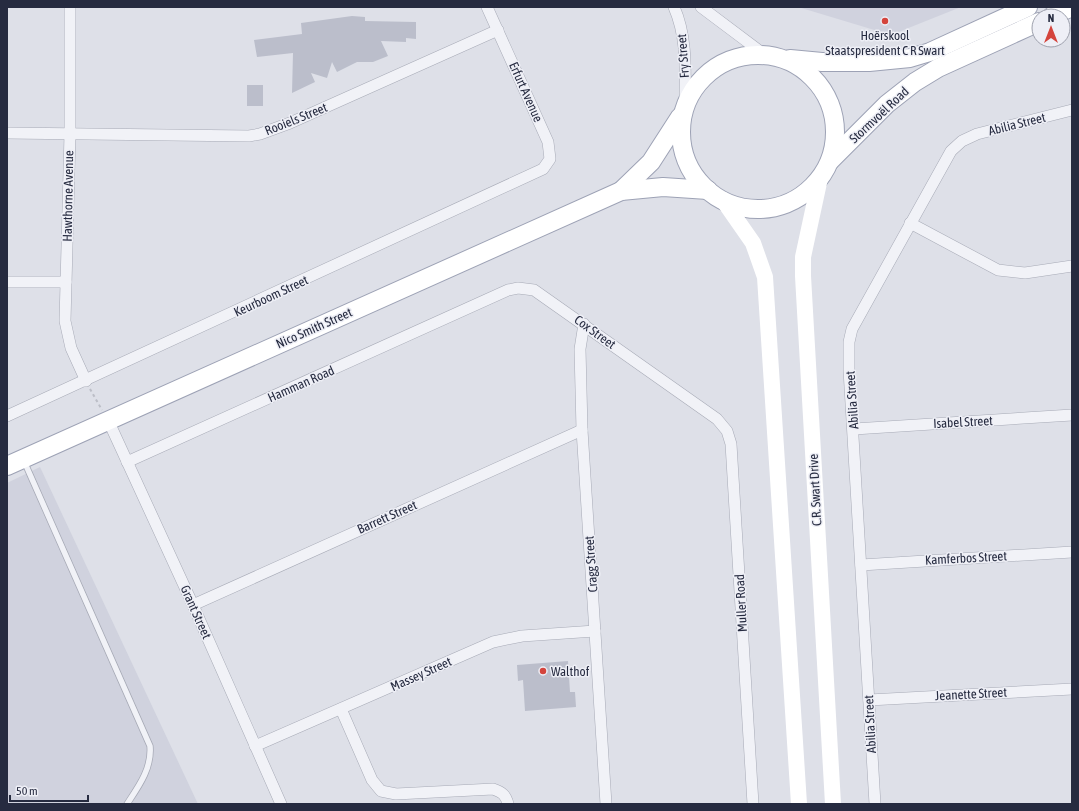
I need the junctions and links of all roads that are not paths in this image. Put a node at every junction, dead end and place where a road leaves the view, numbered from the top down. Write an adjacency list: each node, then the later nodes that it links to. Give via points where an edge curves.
1 (70, 7): 12 (street, Hawthorne Avenue)
2 (487, 7): 7 (street, Erfurt Avenue)
3 (674, 7): 9 (street, Fry Street, via 685,50)
4 (701, 7): 8 (street)
5 (1028, 7): 8 (main road, Stormvoël Road, via 930,52 910,58 834,62)
6 (1031, 26): 13 (main road, Stormvoël Road, via 938,68 915,82 887,104)
7 (498, 30): 12 (street, Rooiels Street, via 312,114 260,134); 14 (street, Erfurt Avenue, via 549,148 547,164)
8 (774, 56): 9 (main road, Stormvoël Road, via 739,57 715,68 696,86); 13 (main road, Stormvoël Road, via 796,64 809,73 829,100 836,127)
9 (684, 109): 16 (main road, Nico Smith Street, via 651,162); 17 (main road, Stormvoël Road, via 680,135 684,154 693,174)
10 (1072, 110): 18 (street, Abilia Street, via 990,131 962,141 951,151)
11 (7, 133): 12 (street, Rooiels Street)
12 (70, 134): 21 (street, Hawthorne Avenue)
13 (830, 161): 15 (main road, Stormvoël Road)
14 (535, 174): 24 (street, Keurboom Street)
15 (820, 178): 17 (main road, Stormvoël Road, via 799,197 763,209 746,208); 41 (main road, C.R. Swart Drive, via 803,257 803,276)
16 (621, 191): 17 (main road, Nico Smith Street, via 663,187); 28 (main road, Nico Smith Street)
17 (715, 195): 47 (main road, via 753,243 765,277)
18 (910, 223): 19 (street, via 998,270 1025,273); 29 (street, Abilia Street, via 850,335 848,354)
19 (1072, 266)
20 (7, 282): 21 (street)
21 (66, 282): 24 (street, Hawthorne Avenue, via 67,336)
22 (476, 305): 23 (street, Cox Street, via 508,290 527,288 544,295); 32 (street, Hamman Road)
23 (584, 324): 25 (street, Cox Street); 30 (street, Cragg Street, via 580,349)
24 (86, 381): 27 (street, Keurboom Street)
25 (707, 412): 46 (street, Muller Road, via 724,426 731,444)
26 (1072, 415): 29 (street, Isabel Street)
27 (7, 416)
28 (108, 420): 31 (main road, Nico Smith Street); 32 (street, Grant Street)
29 (854, 429): 34 (street, Abilia Street)
30 (582, 430): 35 (street, Barrett Street); 36 (street, Cragg Street)
31 (15, 462): 42 (lane, via 150,746 151,756 147,770)
32 (127, 462): 35 (street, Grant Street)
33 (1072, 552): 34 (street, Kamferbos Street)
34 (861, 564): 38 (street, Abilia Street)
35 (193, 605): 40 (street, Grant Street)
36 (595, 631): 39 (street, Massey Street, via 533,635 493,642); 45 (street, Cragg Street)
37 (1072, 689): 38 (street, Jeanette Street)
38 (869, 700): 50 (street, Abilia Street)
39 (340, 709): 40 (street, Massey Street); 44 (street, via 372,780 381,791 396,794 493,789 502,792)
40 (255, 746): 43 (street, Grant Street)
41 (831, 775): 48 (main road); 49 (main road, C.R. Swart Drive)
42 (127, 804)
43 (281, 804)
44 (508, 804)
45 (606, 804)
46 (753, 804)
47 (800, 804)
48 (825, 804)
49 (833, 804)
50 (875, 804)

